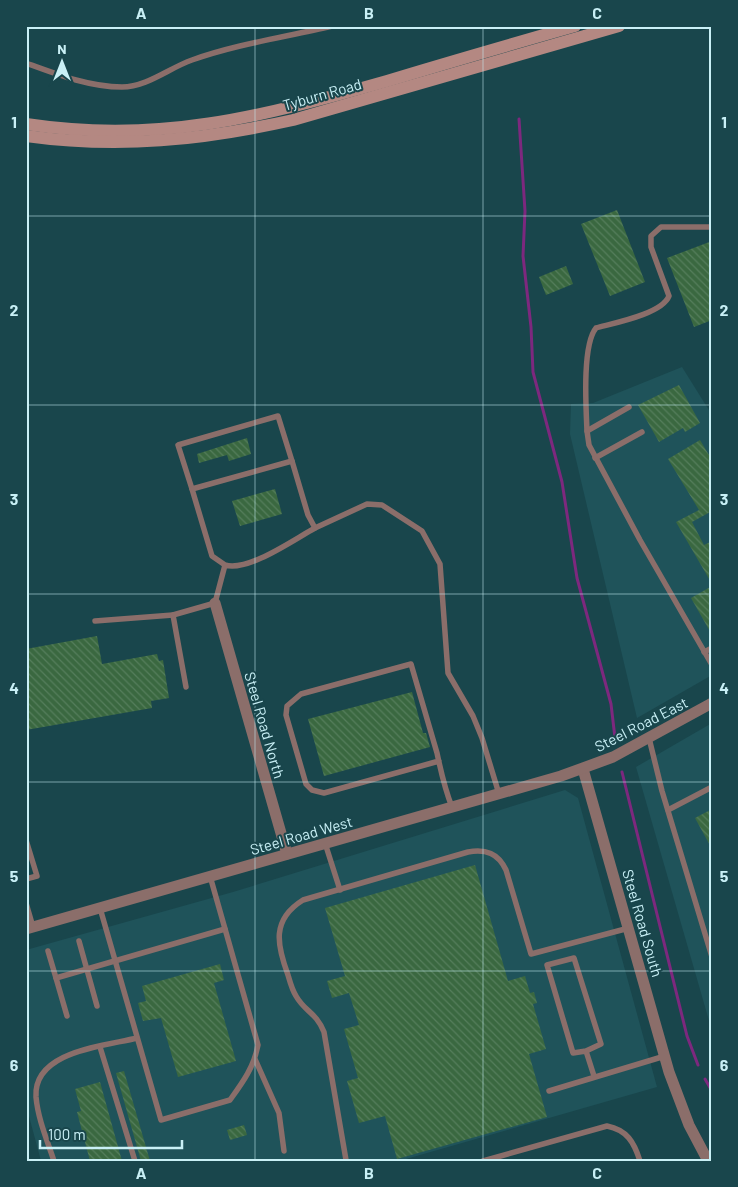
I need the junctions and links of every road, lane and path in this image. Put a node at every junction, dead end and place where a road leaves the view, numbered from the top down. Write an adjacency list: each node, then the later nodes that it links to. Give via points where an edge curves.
1 (332, 26): 4 (lane, via 213,53 144,82 122,87 85,83)
2 (575, 26): 5 (main road, Tyburn Road, via 300,106 239,120 136,132)
3 (619, 26): 6 (main road, Tyburn Road, via 293,120 241,131 136,143)
4 (26, 63)
5 (26, 124)
6 (26, 136)
7 (712, 227): 9 (lane, via 661,227 652,236 650,247 669,296 663,304 643,314 596,328 593,332 585,394)
8 (629, 408): 9 (lane)
9 (587, 431): 11 (lane)
10 (642, 432): 11 (lane)
11 (595, 458): 20 (lane)
12 (292, 461): 13 (lane); 13 (lane, via 278,416 178,446); 14 (lane)
13 (192, 489): 15 (lane, via 212,556)
14 (315, 528): 15 (lane, via 254,561 231,567); 28 (lane, via 367,504 382,505 422,530 440,564 448,673 473,716)
15 (225, 565): 16 (lane)
16 (215, 603): 17 (lane); 33 (street, Steel Road North)
17 (173, 615): 18 (lane); 22 (lane)
18 (95, 621)
19 (712, 648): 20 (lane)
20 (704, 652): 21 (lane)
21 (712, 665)
22 (186, 687)
23 (712, 703): 24 (street, Steel Road East)
24 (649, 738): 26 (street, Steel Road East); 30 (lane)
25 (439, 761): 25 (lane, via 411,664 301,694 287,706 286,715 306,784 315,792 324,793); 29 (lane)
26 (583, 769): 28 (street, Steel Road West); 40 (street, Steel Road South)
27 (712, 787): 30 (lane)
28 (499, 794): 29 (street, Steel Road West)
29 (452, 807): 32 (street, Steel Road West)
30 (668, 810): 44 (lane)
31 (26, 840): 35 (lane, via 37,876)
32 (325, 843): 33 (street, Steel Road West); 36 (lane)
33 (287, 854): 34 (street, Steel Road West)
34 (210, 876): 38 (street, Steel Road West); 41 (lane)
35 (26, 878)
36 (340, 890): 40 (lane, via 468,852 487,851 499,858 506,870 531,954); 58 (lane, via 303,900 294,906 283,920 278,941 296,996 314,1014 324,1032)
37 (26, 903): 39 (lane)
38 (100, 908): 39 (street, Steel Road West); 45 (lane)
39 (30, 928)
40 (629, 928): 53 (street, Steel Road South)
41 (225, 930): 45 (lane); 54 (lane, via 258,1045)
42 (79, 942): 46 (lane)
43 (48, 951): 47 (lane)
44 (712, 957)
45 (115, 961): 46 (lane); 50 (lane)
46 (87, 969): 47 (lane); 48 (lane)
47 (56, 978): 49 (lane)
48 (97, 1006)
49 (67, 1016)
50 (137, 1038): 51 (lane); 54 (lane, via 161,1120 230,1100)
51 (100, 1047): 59 (lane, via 66,1056 52,1064 43,1072 37,1086 40,1117); 60 (lane)
52 (586, 1051): 52 (lane, via 601,1044 574,958 547,965 573,1054); 55 (lane)
53 (665, 1056): 55 (lane); 63 (street, Steel Road South, via 689,1124)
54 (256, 1059): 57 (lane, via 278,1113)
55 (594, 1076): 56 (lane)
56 (549, 1090)
57 (284, 1151)
58 (346, 1160)
59 (54, 1161)
60 (135, 1161)
61 (483, 1161): 62 (lane, via 607,1126 619,1128 628,1136)
62 (640, 1161)
63 (708, 1161)

